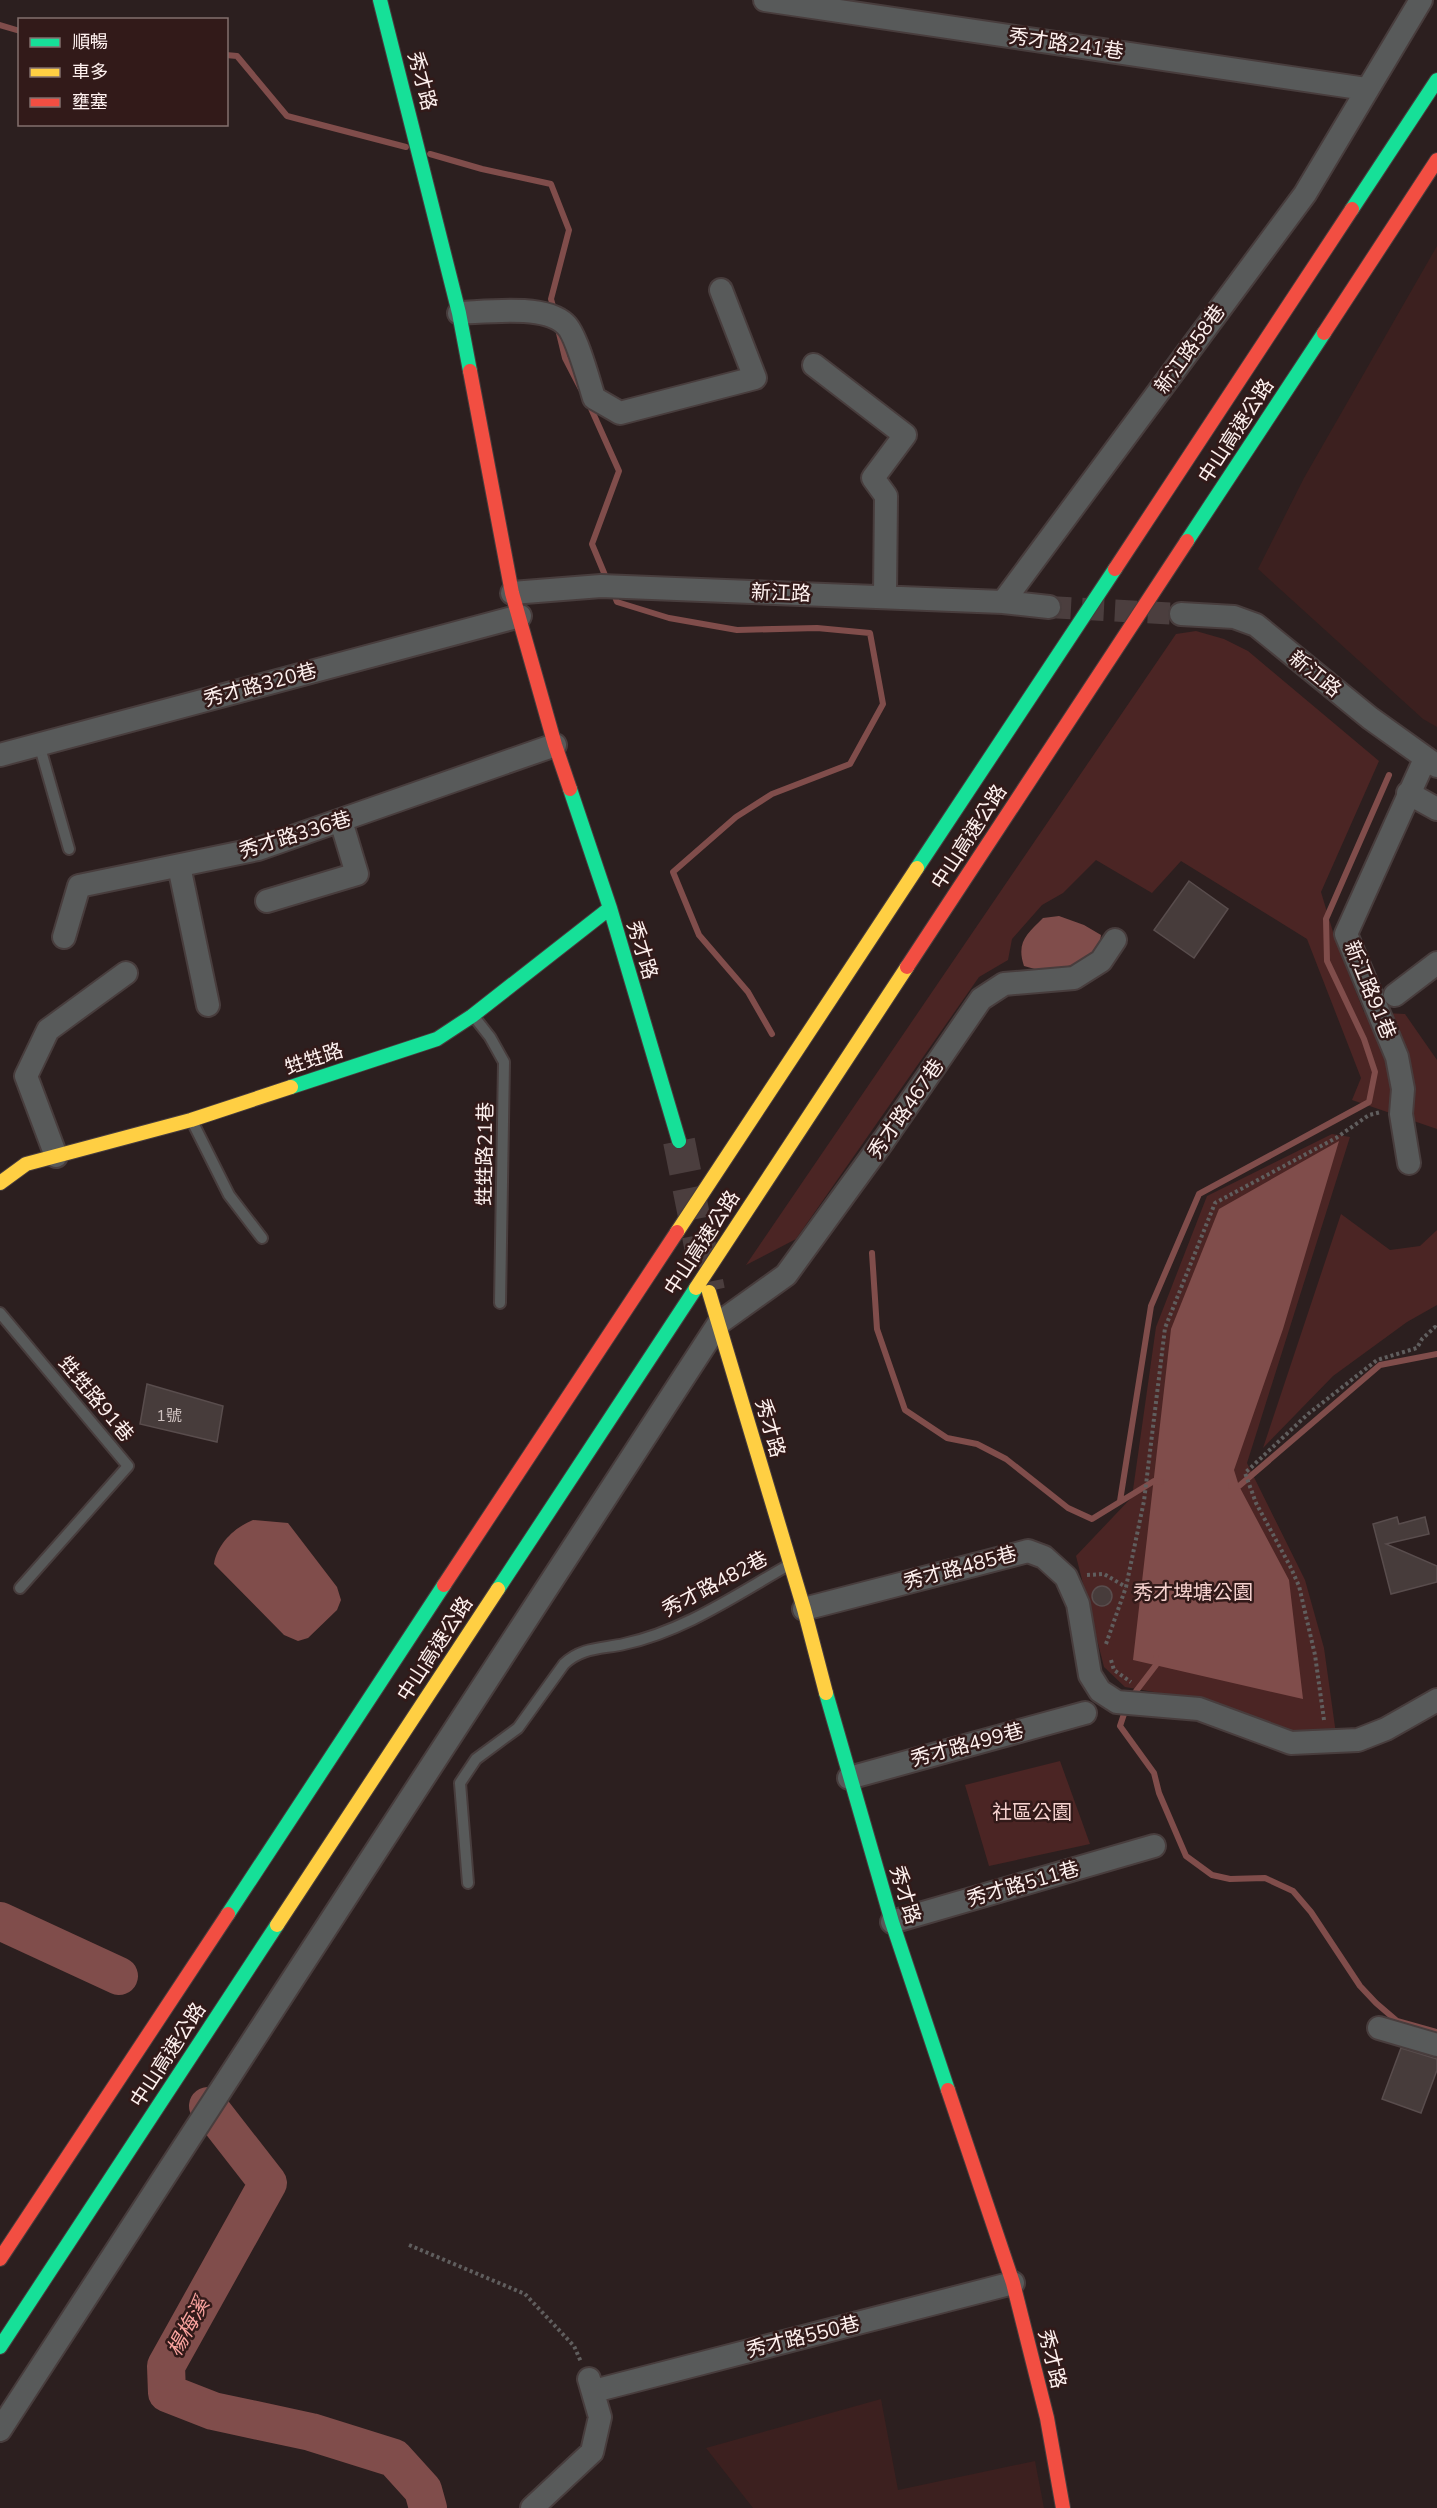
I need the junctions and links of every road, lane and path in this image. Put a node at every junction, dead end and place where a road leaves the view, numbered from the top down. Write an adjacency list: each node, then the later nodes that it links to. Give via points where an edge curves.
1 (380, 0): 10 (main road, 秀才路)
2 (765, 0): 6 (street, 秀才路241巷)
3 (1421, 0): 6 (street, 新江路58巷)
4 (1437, 72): 7 (main road)
5 (1437, 80): 7 (main road, 中山高速公路)
6 (1366, 89): 14 (street, 新江路58巷, via 1305,194)
7 (1400, 135): 64 (main road, 中山高速公路)
8 (1437, 160): 66 (main road, 中山高速公路)
9 (720, 291): 10 (street, via 755,378 620,413 594,398 573,338 556,319 520,311)
10 (459, 313): 12 (main road, 秀才路)
11 (813, 365): 13 (street, via 905,435 873,478 886,496)
12 (512, 593): 13 (street, 新江路, via 612,586); 17 (main road, 秀才路)
13 (885, 597): 14 (street, 新江路)
14 (1003, 602): 15 (street, 新江路)
15 (1049, 607)
16 (1181, 615): 21 (street, 新江路, via 1234,617 1256,625)
17 (520, 616): 18 (street, 秀才路320巷); 19 (main road, 秀才路)
18 (39, 744): 20 (street, 秀才路320巷); 25 (lane)
19 (555, 745): 24 (street, 秀才路336巷); 28 (main road, 秀才路)
20 (0, 755)
21 (1431, 763): 22 (street, 新江路91巷)
22 (1408, 793): 23 (street); 36 (street, 新江路91巷, via 1346,934 1397,1057)
23 (1437, 809)
24 (341, 821): 26 (street, 秀才路336巷, via 258,849); 27 (street, via 357,874)
25 (69, 849)
26 (179, 866): 29 (street, 秀才路336巷, via 79,886); 34 (street)
27 (267, 901)
28 (610, 908): 35 (main road, 甡甡路); 38 (main road, 秀才路)
29 (64, 937)
30 (1115, 940): 46 (street, 秀才路467巷, via 1101,961 1074,978 1004,984 981,999 786,1275)
31 (1437, 963): 33 (street)
32 (126, 973): 39 (street, via 48,1030 26,1076)
33 (1395, 995)
34 (207, 1005)
35 (472, 1016): 37 (main road, 甡甡路, via 437,1039); 44 (lane, 甡甡路21巷, via 504,1062)
36 (1402, 1106): 40 (street, 新江路91巷); 50 (path, via 1369,1115 1336,1138 1215,1203 1165,1328 1144,1501)
37 (191, 1120): 39 (main road, 甡甡路); 42 (lane, via 229,1195)
38 (679, 1141)
39 (56, 1156): 41 (main road, 甡甡路, via 26,1164)
40 (1409, 1163)
41 (0, 1182)
42 (262, 1238)
43 (709, 1292): 46 (main road, 秀才路)
44 (500, 1303)
45 (0, 1313): 51 (lane, 甡甡路91巷, via 128,1466)
46 (719, 1323): 48 (main road, 秀才路); 68 (street)
47 (1437, 1329): 56 (path, via 1422,1339 1417,1348 1377,1360 1308,1414 1245,1473 1256,1503 1299,1586 1315,1655)
48 (789, 1564): 52 (main road, 秀才路); 59 (lane, 秀才路482巷, via 684,1626 573,1655 518,1728 476,1759 460,1783)
49 (1066, 1576): 50 (path, via 1104,1574); 52 (street, 秀才路485巷, via 1044,1557 1028,1551); 54 (street, 秀才路485巷, via 1078,1604 1090,1675 1100,1690 1117,1702 1198,1709 1291,1743 1358,1740)
50 (1126, 1587): 53 (path, via 1106,1644 1114,1670)
51 (20, 1588)
52 (804, 1609): 57 (main road, 秀才路)
53 (1132, 1682)
54 (1437, 1700)
55 (1085, 1713): 57 (street, 秀才路499巷)
56 (1324, 1725)
57 (849, 1778): 60 (main road, 秀才路)
58 (1154, 1846): 60 (street, 秀才路511巷)
59 (468, 1883)
60 (892, 1922): 65 (main road, 秀才路)
61 (1379, 2028): 62 (street)
62 (1437, 2045)
63 (409, 2245): 67 (path, via 525,2294 574,2346)
64 (0, 2259)
65 (1013, 2283): 67 (street, 秀才路550巷); 70 (main road, 秀才路, via 1047,2418)
66 (0, 2347)
67 (591, 2385): 69 (street, via 600,2417 592,2452)
68 (0, 2430)
69 (532, 2508)
70 (1063, 2508)

